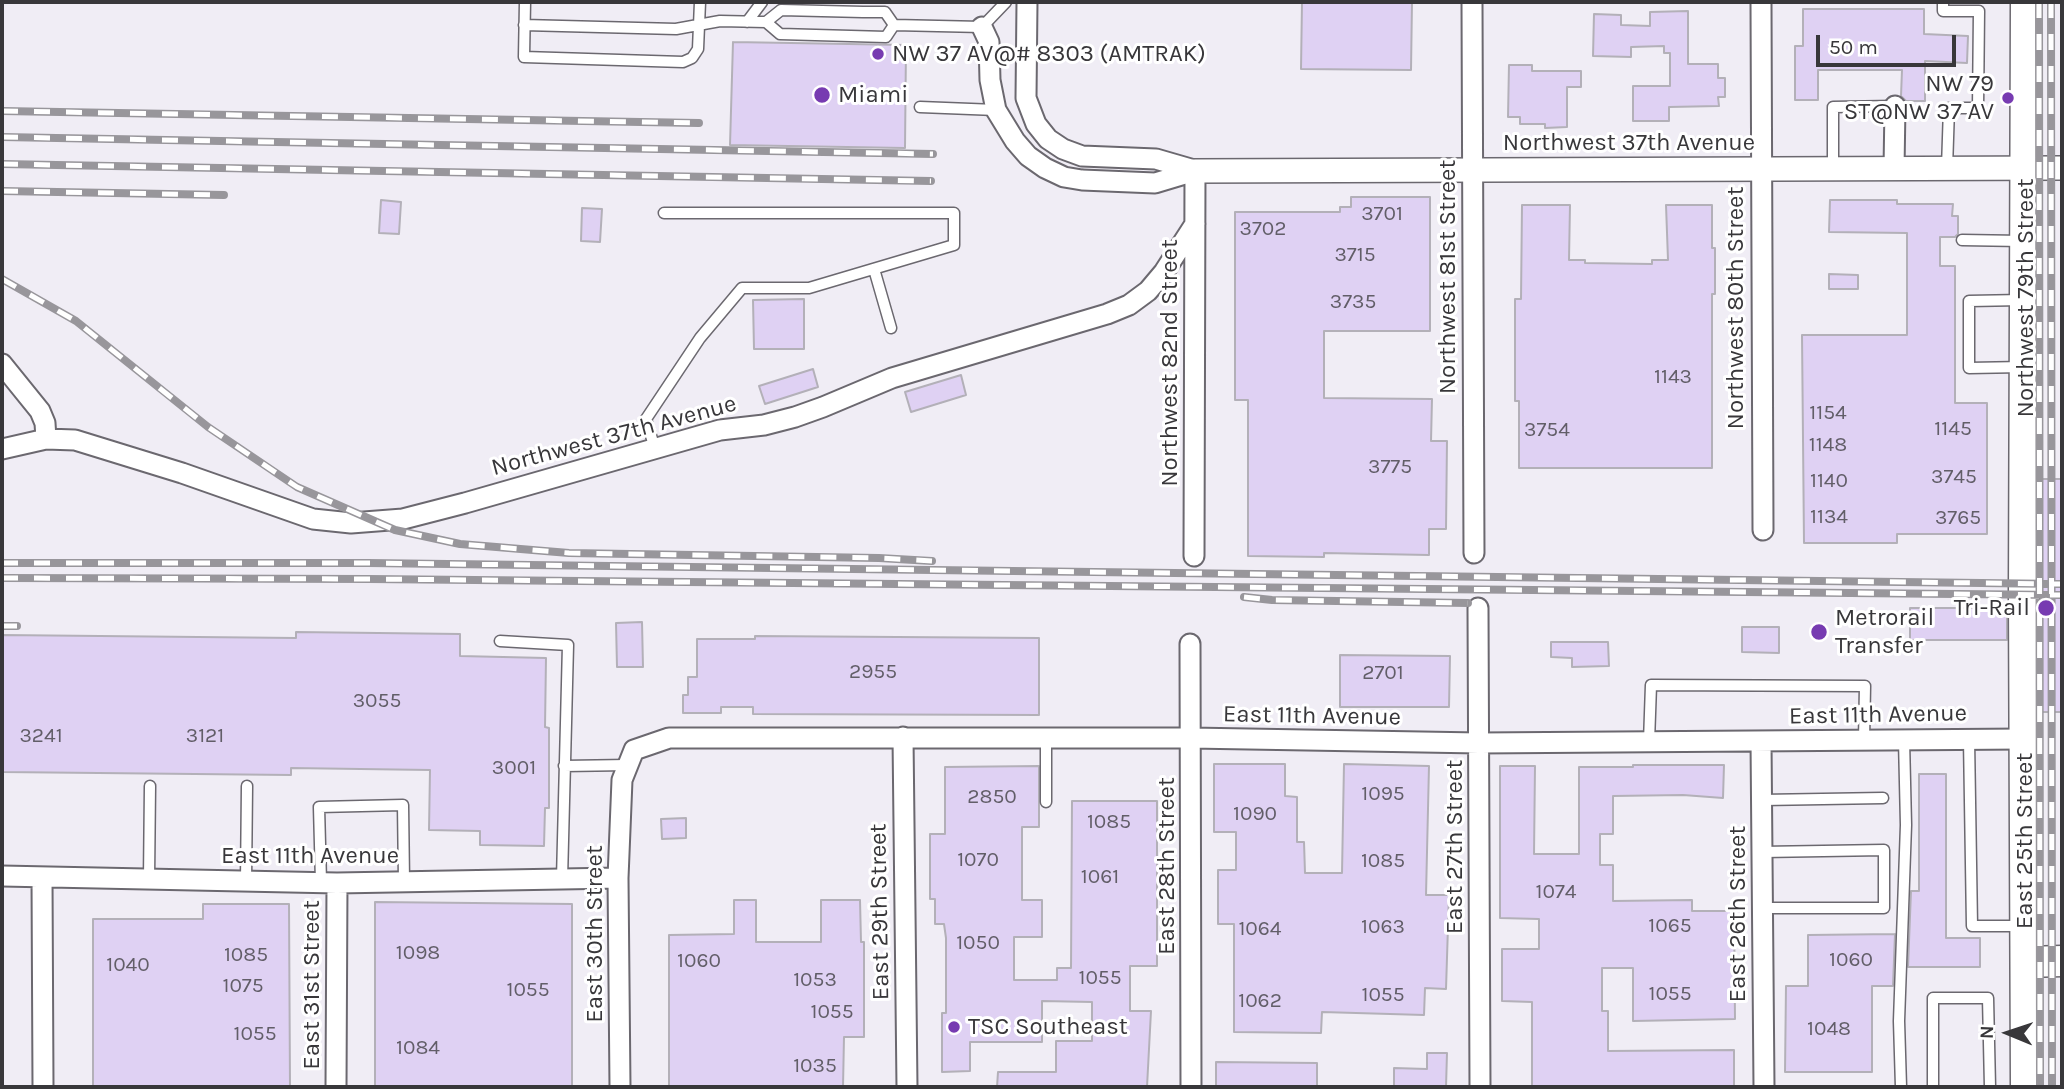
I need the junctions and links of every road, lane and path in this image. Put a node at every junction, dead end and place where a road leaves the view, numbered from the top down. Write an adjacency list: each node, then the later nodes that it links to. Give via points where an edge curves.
1 (525, 2): 13 (lane)
2 (700, 2): 12 (lane)
3 (762, 2): 10 (lane)
4 (1006, 2): 15 (lane)
5 (1027, 2): 26 (street, Northwest 37th Avenue, via 1026,98 1048,139 1082,156 1156,159)
6 (1472, 2): 25 (street, Northwest 81st Street)
7 (1761, 2): 22 (street, Northwest 80th Street)
8 (1943, 2): 19 (lane, via 1943,11 1979,11 1978,108 1950,108)
9 (2026, 2): 20 (main road, Northwest 79th Street)
10 (747, 22): 11 (lane); 12 (lane)
11 (766, 22): 14 (lane, via 780,34 886,37); 14 (lane, via 781,10 852,11 885,12)
12 (699, 24): 13 (lane, via 676,29); 13 (lane, via 696,54 683,62 524,57)
13 (524, 25)
14 (894, 25): 15 (lane)
15 (982, 27): 18 (street, Northwest 37th Avenue, via 989,42)
16 (1895, 106): 23 (lane, via 1833,107); 24 (street)
17 (920, 107): 18 (lane)
18 (996, 110): 26 (street, Northwest 37th Avenue, via 1028,156 1064,177 1156,183)
19 (1947, 168): 20 (street, Northwest 37th Avenue); 24 (street, Northwest 37th Avenue)
20 (2027, 168): 21 (street, Northwest 37th Avenue); 30 (main road, Northwest 79th Street)
21 (2062, 168)
22 (1760, 169): 23 (street, Northwest 37th Avenue); 25 (street, Northwest 37th Avenue); 39 (street, Northwest 80th Street)
23 (1833, 169): 24 (street, Northwest 37th Avenue)
24 (1894, 169)
25 (1472, 170): 26 (street, Northwest 37th Avenue); 40 (street, Northwest 81st Street)
26 (1195, 171): 28 (street, Northwest 82nd Street)
27 (664, 213): 31 (lane, via 954,213 954,245)
28 (1195, 224): 38 (street, Northwest 37th Avenue, via 1157,283 1119,310 892,378 795,417 720,430); 41 (street, Northwest 82nd Street)
29 (1962, 240): 30 (lane)
30 (2026, 241): 32 (main road, Northwest 79th Street)
31 (874, 269): 33 (lane); 38 (lane, via 809,288 742,288 700,338 646,419)
32 (2026, 300): 35 (main road, Northwest 79th Street); 35 (lane, via 1969,301 1969,368)
33 (891, 328)
34 (2, 364): 36 (street, via 40,411)
35 (2025, 367): 42 (main road, Northwest 79th Street)
36 (46, 439): 37 (street, Northwest 37th Avenue); 38 (street, Northwest 37th Avenue, via 85,442 304,517 338,522 416,516)
37 (2, 449)
38 (655, 449)
39 (1763, 530)
40 (1474, 553)
41 (1194, 556)
42 (2024, 595): 50 (main road, East 25th Street)
43 (1478, 608): 55 (street, East 27th Street)
44 (500, 641): 56 (lane, via 568,645)
45 (1191, 644): 48 (street, East 28th Street)
46 (903, 737): 47 (street, East 11th Avenue); 57 (street, East 11th Avenue, via 669,738 634,750); 79 (street, East 29th Street)
47 (1046, 738): 48 (street, East 11th Avenue); 62 (lane)
48 (1191, 738): 55 (street, East 11th Avenue); 80 (street, East 28th Street)
49 (1969, 739): 50 (street, East 11th Avenue); 52 (street, East 11th Avenue); 73 (lane, via 1972,926)
50 (2024, 739): 73 (main road, East 25th Street)
51 (1864, 740): 52 (street, East 11th Avenue); 53 (street, East 11th Avenue); 54 (lane, via 1865,685 1651,685)
52 (1904, 740): 83 (lane)
53 (1761, 741): 54 (street, East 11th Avenue); 61 (street, East 26th Street)
54 (1649, 742): 55 (street, East 11th Avenue)
55 (1479, 743): 81 (street, East 27th Street)
56 (565, 766): 57 (lane); 68 (lane)
57 (625, 772): 66 (street, East 30th Street)
58 (150, 786): 67 (lane)
59 (247, 786): 69 (lane)
60 (1883, 798): 61 (lane)
61 (1762, 800): 63 (street, East 26th Street)
62 (1046, 802)
63 (1762, 852): 72 (street, East 26th Street); 72 (lane, via 1884,850 1884,908)
64 (2, 876): 65 (street, East 11th Avenue)
65 (42, 877): 67 (street, East 11th Avenue); 76 (street)
66 (618, 878): 68 (street, East 11th Avenue); 78 (street, East 30th Street)
67 (149, 879): 69 (street, East 11th Avenue)
68 (562, 879): 70 (street, East 11th Avenue)
69 (246, 881): 71 (street, East 11th Avenue)
70 (404, 881): 71 (street, East 11th Avenue); 71 (lane, via 403,805 319,807)
71 (329, 883): 77 (street, East 31st Street)
72 (1762, 908): 82 (street, East 26th Street)
73 (2025, 926): 75 (main road, East 25th Street)
74 (2062, 961): 75 (main road)
75 (2025, 962): 86 (main road, East 25th Street)
76 (43, 1087)
77 (336, 1087)
78 (620, 1087)
79 (907, 1087)
80 (1191, 1087)
81 (1480, 1087)
82 (1764, 1087)
83 (1901, 1087)
84 (1933, 1087): 85 (lane, via 1933,998 1988,998)
85 (1990, 1087)
86 (2026, 1087)

